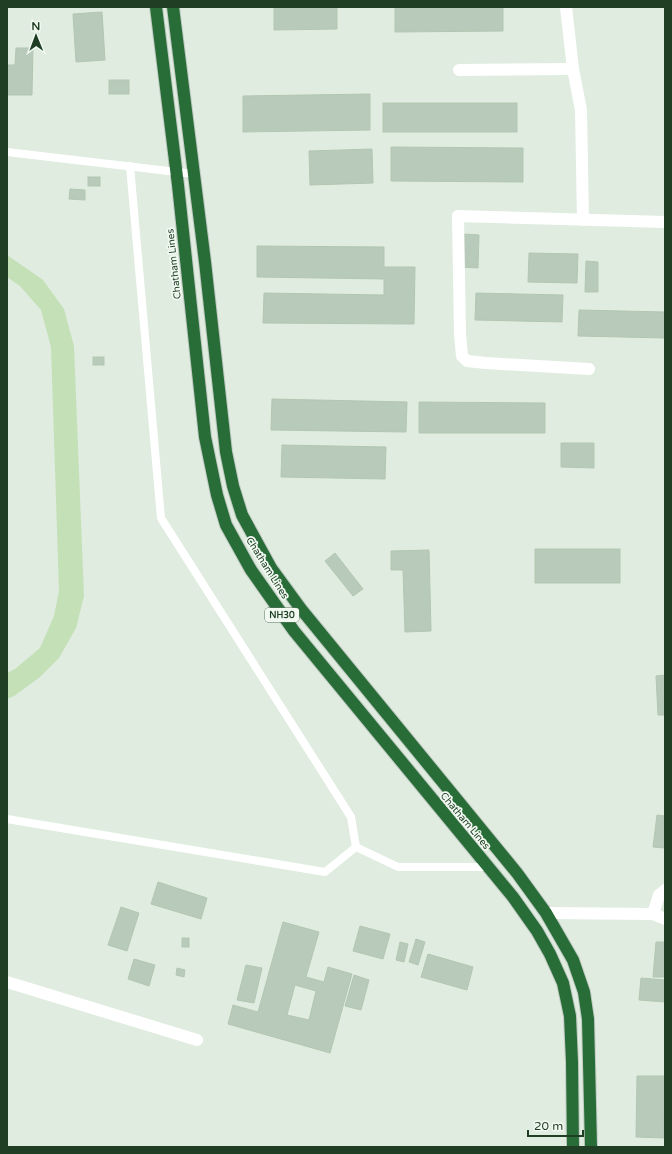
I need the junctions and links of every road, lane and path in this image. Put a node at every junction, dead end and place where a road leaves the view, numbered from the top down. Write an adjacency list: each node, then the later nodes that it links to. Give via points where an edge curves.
1 (156, 7): 8 (highway, Chatham Lines / NH30)
2 (173, 7): 9 (highway, Chatham Lines / NH30)
3 (566, 7): 4 (street)
4 (573, 69): 5 (street); 10 (street, via 581,110)
5 (459, 70)
6 (7, 152): 7 (lane)
7 (130, 166): 8 (lane); 14 (lane, via 161,518 351,817)
8 (176, 172): 9 (lane); 15 (highway, Chatham Lines / NH30, via 205,437 226,525 251,570 294,631)
9 (194, 174): 17 (highway, Chatham Lines / NH30, via 226,452 242,515 271,568 301,609 517,873)
10 (583, 220): 11 (street); 12 (street, via 458,216 460,334 462,356 466,361)
11 (665, 222)
12 (588, 369)
13 (7, 819): 14 (lane, via 325,872)
14 (356, 847): 15 (lane, via 398,867)
15 (488, 867): 22 (highway, Chatham Lines / NH30, via 537,931 563,983 570,1016)
16 (665, 890): 18 (street, via 659,895)
17 (546, 913): 18 (street); 23 (highway, Chatham Lines / NH30, via 573,960 584,992 588,1019)
18 (653, 914): 19 (street)
19 (665, 919)
20 (7, 982): 21 (street)
21 (196, 1040)
22 (573, 1147)
23 (591, 1147)

